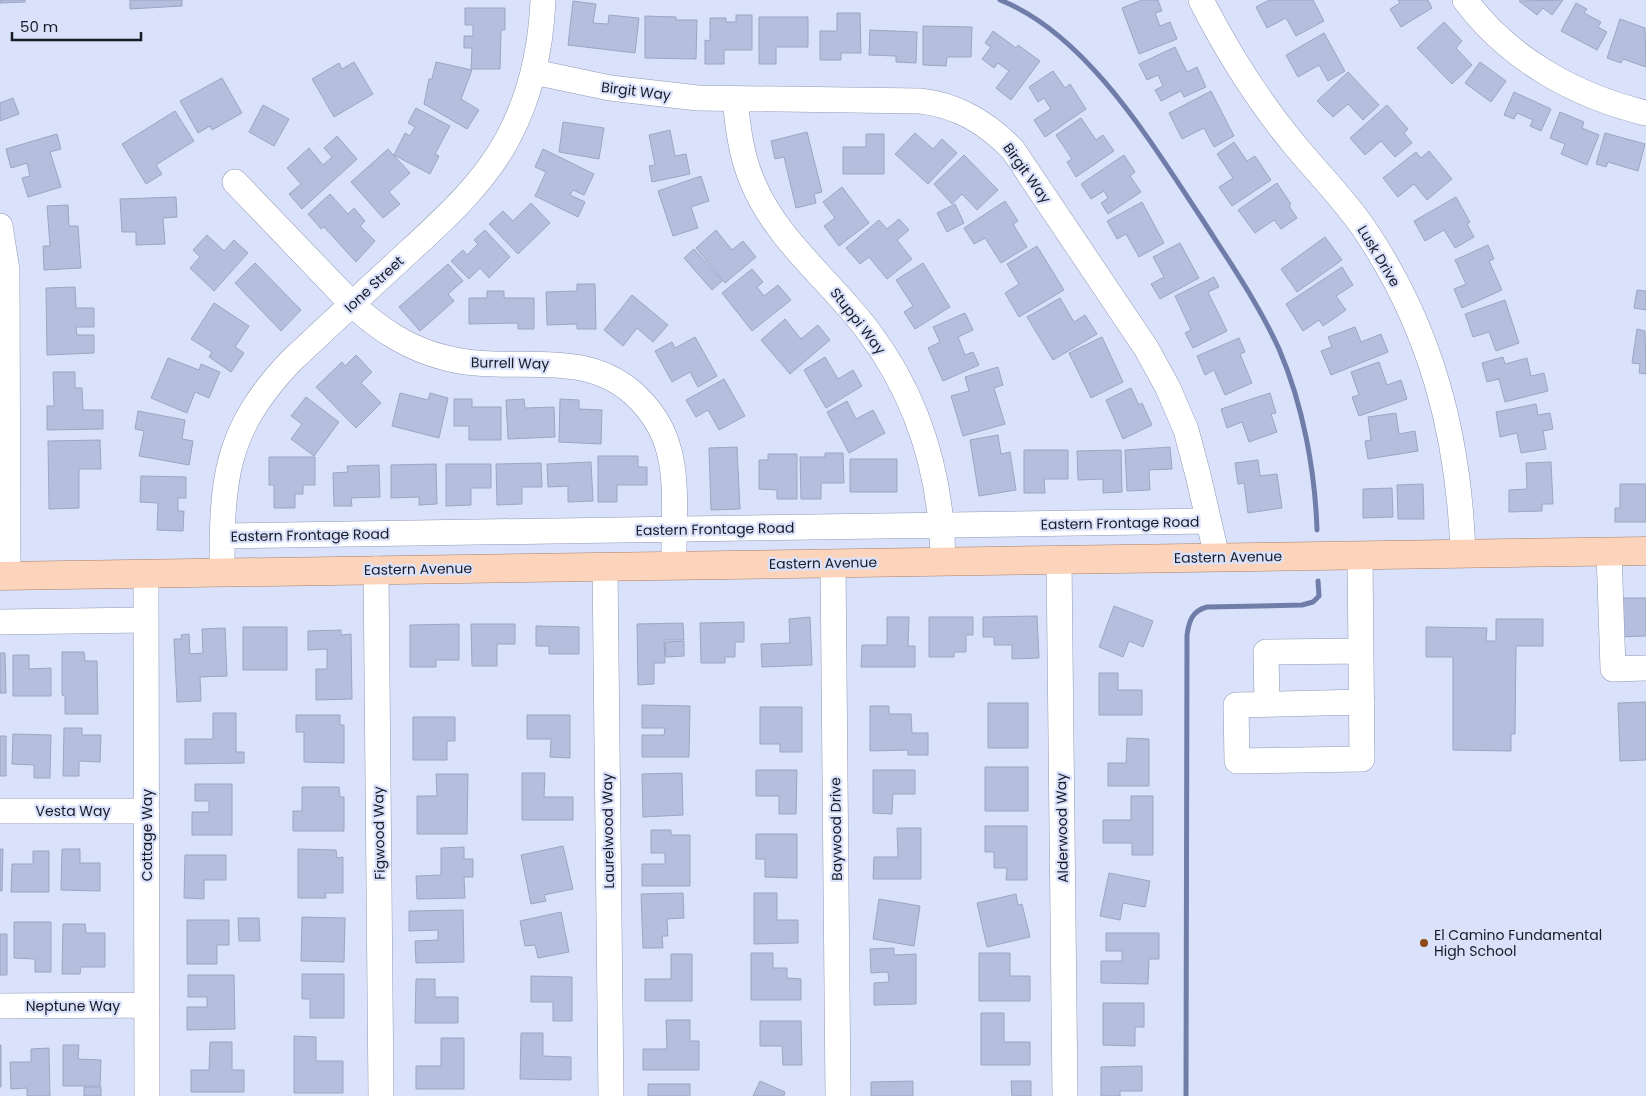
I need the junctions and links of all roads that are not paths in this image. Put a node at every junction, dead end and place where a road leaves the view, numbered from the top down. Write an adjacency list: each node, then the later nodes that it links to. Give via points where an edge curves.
1 (543, 0): 4 (street, Ione Street, via 542,32)
2 (1201, 0): 17 (street, Lusk Drive, via 1239,69 1270,114 1362,226 1412,312 1445,406 1462,504)
3 (1465, 0): 6 (street, via 1493,32 1543,72 1596,98)
4 (534, 72): 5 (street, Birgit Way, via 610,88); 9 (street, Ione Street, via 508,138 479,180 436,226)
5 (735, 99): 10 (street, Birgit Way, via 932,102 977,119 996,133 1013,150 1146,348 1168,388 1186,430); 11 (street, Stuppi Way, via 740,143 767,212 839,295 902,384 930,454)
6 (1646, 113)
7 (236, 182): 9 (street, Burrell Way)
8 (0, 226): 14 (street, via 7,270)
9 (352, 304): 12 (street, Burrell Way, via 397,339 430,354 474,363 582,367 605,374 626,387 644,403 667,445 672,468); 13 (street, Ione Street, via 290,362 252,408 229,463 222,507)
10 (1207, 521): 11 (street, Eastern Frontage Road); 19 (street, Birgit Way)
11 (941, 525): 12 (street, Eastern Frontage Road); 21 (street, Stuppi Way)
12 (673, 528): 13 (street, Eastern Frontage Road, via 645,531); 23 (street, Burrell Way)
13 (222, 536): 26 (street, Ione Street)
14 (4, 543): 28 (street)
15 (1646, 551): 16 (main road, Eastern Avenue)
16 (1610, 552): 17 (main road, Eastern Avenue); 32 (street, via 1613,669)
17 (1463, 554): 18 (main road, Eastern Avenue)
18 (1360, 555): 19 (main road, Eastern Avenue); 31 (street)
19 (1217, 557): 20 (main road, Eastern Avenue)
20 (1059, 559): 21 (main road, Eastern Avenue); 43 (street, Alderwood Way)
21 (943, 561): 22 (main road, Eastern Avenue)
22 (833, 563): 23 (main road, Eastern Avenue); 42 (street, Baywood Drive)
23 (674, 565): 24 (main road, Eastern Avenue)
24 (606, 566): 25 (main road, Eastern Avenue); 41 (street, Laurelwood Way)
25 (376, 569): 26 (main road, Eastern Avenue); 40 (street, Figwood Way)
26 (222, 572): 27 (main road, Eastern Avenue)
27 (146, 573): 28 (main road, Eastern Avenue); 29 (street, Cottage Way)
28 (4, 576)
29 (146, 620): 30 (street); 36 (street, Cottage Way)
30 (0, 622)
31 (1361, 651): 33 (street); 34 (street, via 1266,652)
32 (1646, 668)
33 (1362, 702): 34 (street); 34 (street, via 1362,759 1237,761 1236,704)
34 (1266, 704)
35 (0, 811): 36 (street, Vesta Way)
36 (146, 811): 38 (street, Cottage Way)
37 (0, 1006): 38 (street, Neptune Way)
38 (147, 1006): 39 (street, Cottage Way)
39 (147, 1096)
40 (381, 1096)
41 (611, 1096)
42 (838, 1096)
43 (1065, 1096)

